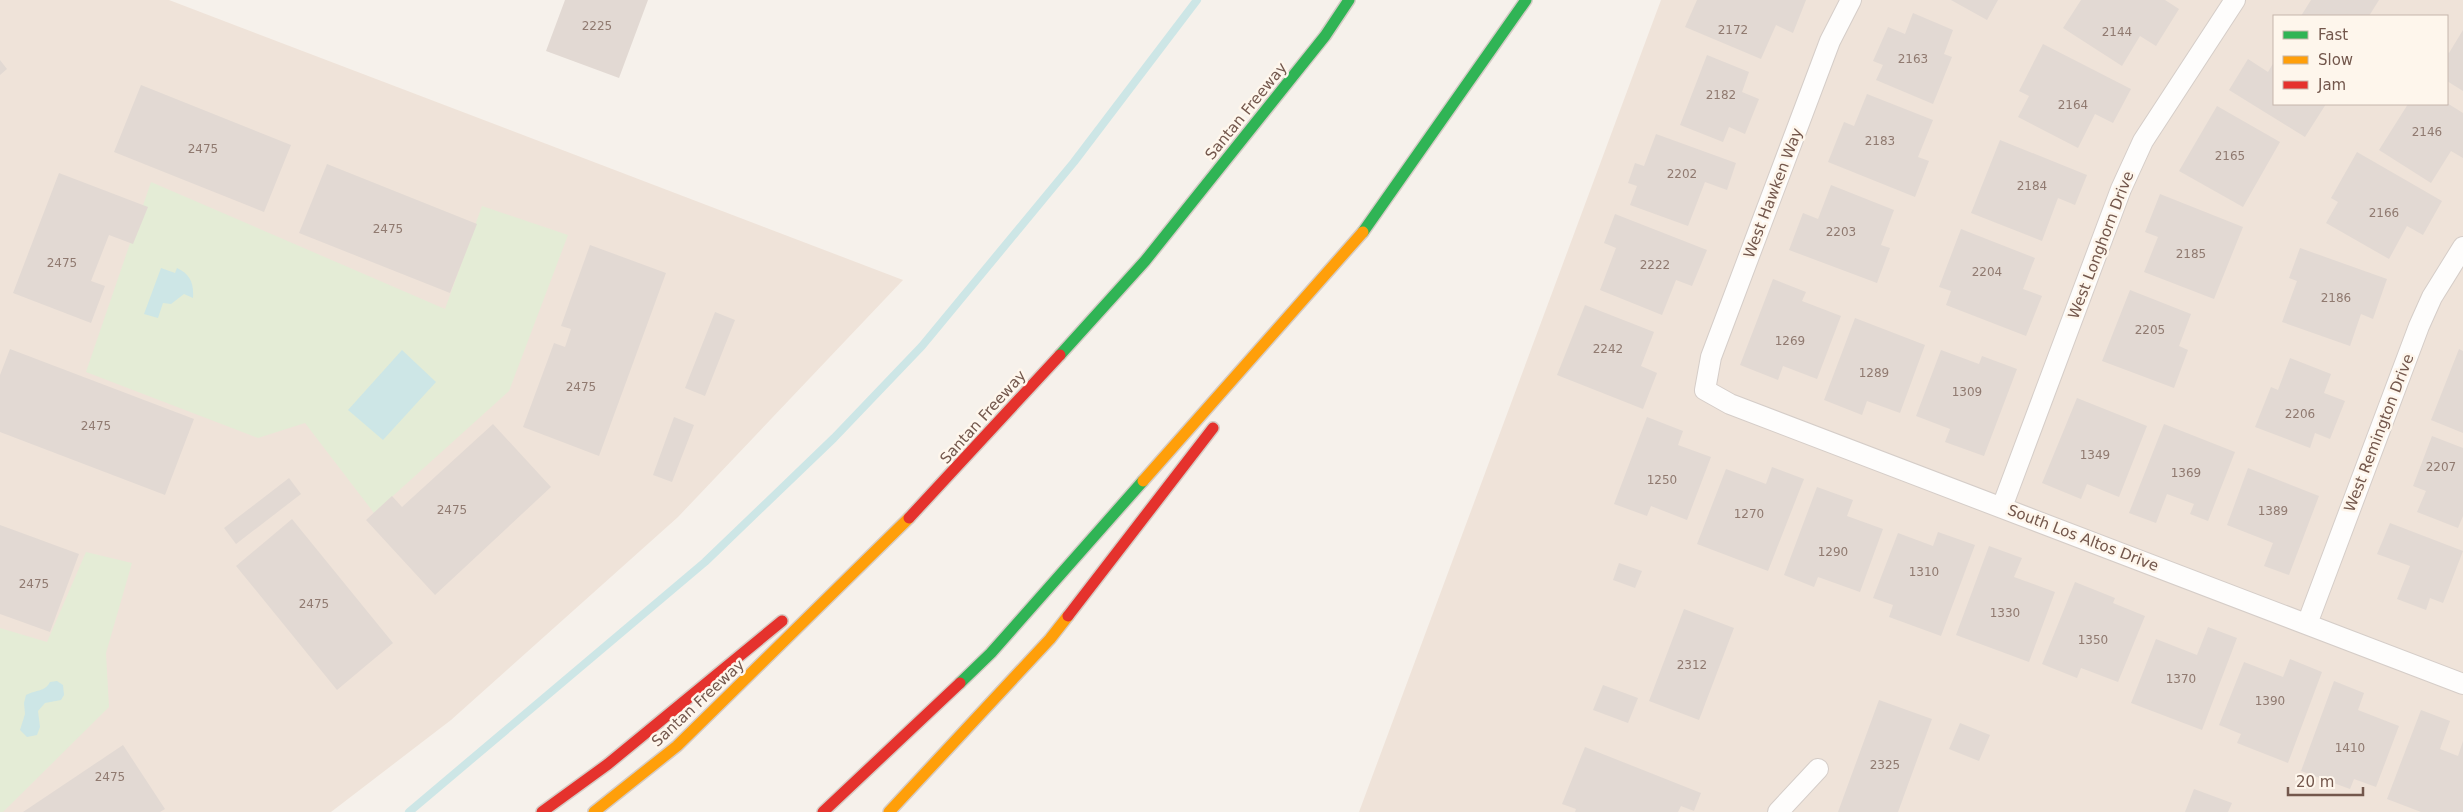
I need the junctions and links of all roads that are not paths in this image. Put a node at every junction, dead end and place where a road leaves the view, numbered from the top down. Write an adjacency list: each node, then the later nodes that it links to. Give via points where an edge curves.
1 (1349, 0): 11 (highway, Santan Freeway, via 1325,36 1146,261)
2 (1526, 0): 5 (highway)
3 (1851, 0): 8 (street, West Hawken Way, via 1830,41 1711,356)
4 (2235, 0): 10 (street, West Longhorn Drive, via 2143,141)
5 (1369, 226): 7 (highway); 19 (highway, via 991,654)
6 (2463, 247): 14 (street, West Remington Drive, via 2432,297 2419,326)
7 (1267, 359)
8 (1705, 390): 10 (street, South Los Altos Drive, via 1730,404)
9 (1218, 421): 20 (highway, via 1050,639)
10 (2002, 507): 14 (street, South Los Altos Drive)
11 (920, 508): 12 (highway); 18 (highway, Santan Freeway, via 677,746)
12 (814, 595)
13 (791, 614): 17 (highway, via 608,764)
14 (2307, 624): 15 (street, South Los Altos Drive)
15 (2463, 684)
16 (1818, 768): 21 (street)
17 (542, 812)
18 (594, 812)
19 (823, 812)
20 (889, 812)
21 (1778, 812)

